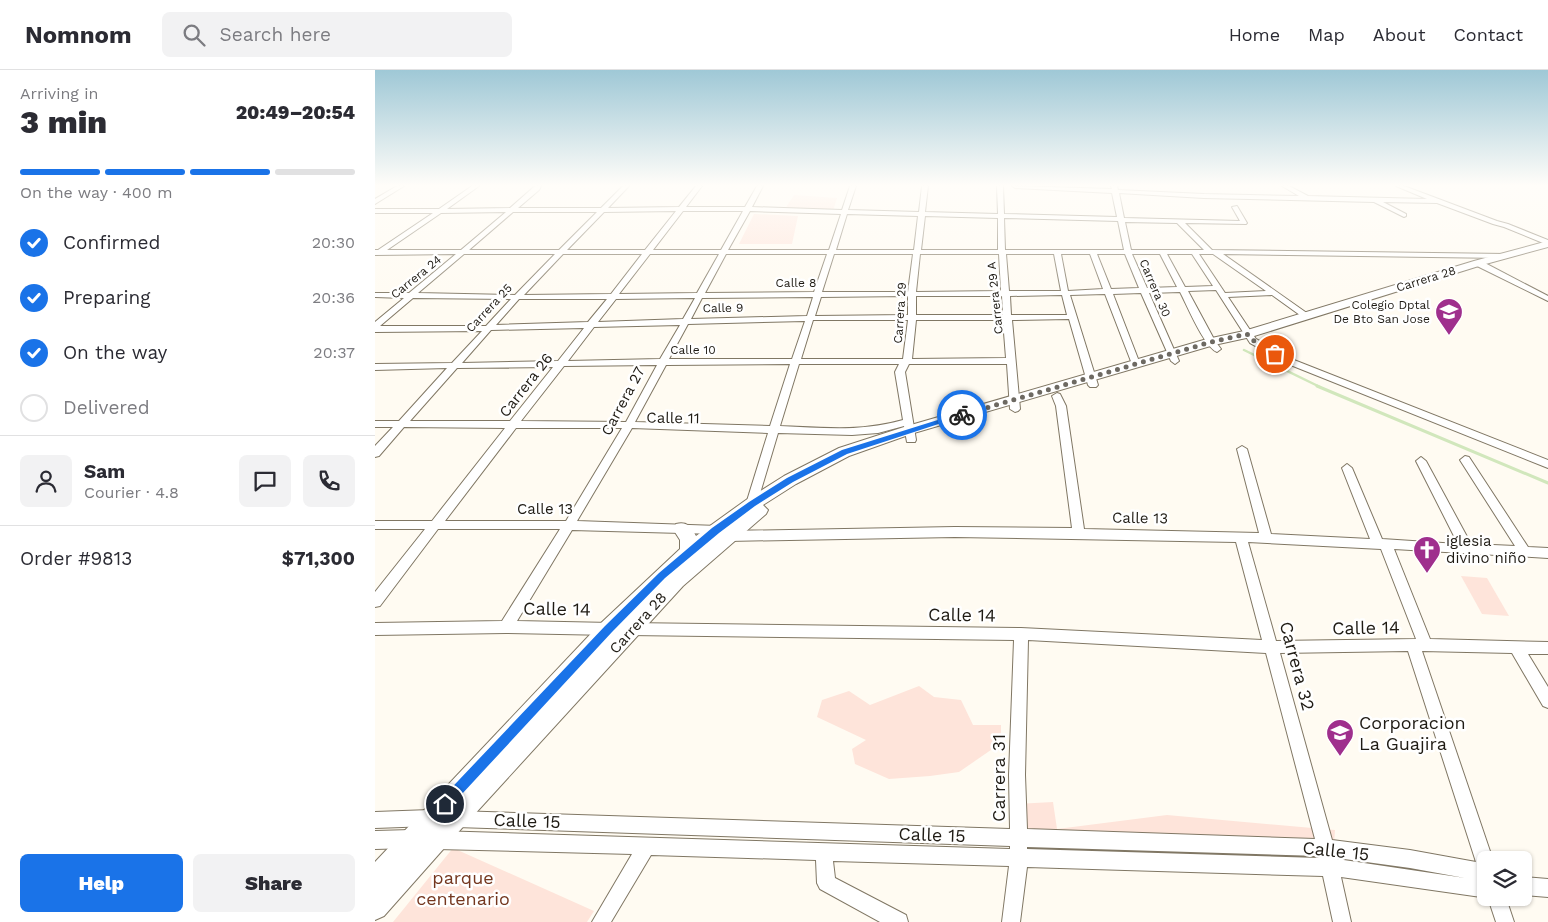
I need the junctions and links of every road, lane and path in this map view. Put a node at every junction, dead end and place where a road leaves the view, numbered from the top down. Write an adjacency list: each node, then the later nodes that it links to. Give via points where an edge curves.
1 (416, 226): 21 (street)
2 (494, 226): 13 (street, Carrera 24)
3 (587, 226): 22 (street, Carrera 25)
4 (668, 226): 14 (street, Carrera 26)
5 (738, 226): 15 (street, Carrera 27)
6 (840, 226): 16 (street)
7 (920, 226): 23 (street, Carrera 29)
8 (1000, 226): 17 (street, Carrera 29 A)
9 (1122, 226): 25 (street, Carrera 30)
10 (1184, 226): 20 (street)
11 (1508, 226): 12 (street)
12 (1548, 243): 27 (highway, Carrera 28)
13 (464, 252): 21 (street); 22 (street); 39 (street, Carrera 24)
14 (648, 252): 15 (street); 22 (street); 42 (street, Carrera 26)
15 (724, 252): 16 (street); 40 (street, Carrera 27)
16 (832, 252): 23 (street); 37 (street)
17 (1001, 252): 18 (street); 23 (street); 34 (street, Carrera 29 A)
18 (1057, 252): 24 (street); 35 (street)
19 (1194, 252): 20 (street); 26 (street); 31 (street)
20 (1212, 252): 27 (street); 36 (street)
21 (377, 253)
22 (560, 253): 41 (street, Carrera 25)
23 (917, 253): 33 (street, Carrera 29)
24 (1093, 253): 25 (street); 32 (street)
25 (1128, 253): 26 (street); 30 (street, Carrera 30)
26 (1163, 253): 29 (street)
27 (1503, 256): 28 (highway, Carrera 28)
28 (1478, 263): 43 (street); 44 (highway, Carrera 28)
29 (1183, 289): 30 (street, Calle 8); 31 (street, Calle 8); 54 (street)
30 (1142, 290): 32 (street, Calle 8); 55 (street, Carrera 30)
31 (1220, 291): 36 (street, Calle 8); 53 (street)
32 (1107, 292): 35 (street, Calle 8); 60 (street)
33 (912, 293): 34 (street, Calle 8); 37 (street, Calle 8); 47 (street, Carrera 29)
34 (1005, 293): 35 (street, Calle 8); 48 (street, Carrera 29 A)
35 (1065, 293): 45 (street)
36 (1275, 293): 44 (street)
37 (817, 294): 40 (street, Calle 8); 46 (street)
38 (375, 295): 39 (street, Calle 8)
39 (411, 295): 41 (street, Calle 8); 51 (street, Carrera 24)
40 (699, 295): 42 (street, Calle 8); 49 (street, Carrera 27)
41 (517, 296): 42 (street, Calle 8); 52 (street, Carrera 25)
42 (611, 296): 50 (street, Carrera 26)
43 (1548, 299)
44 (1307, 316): 53 (highway, Carrera 28)
45 (1072, 317): 48 (street, Calle 9); 64 (street)
46 (810, 318): 47 (street, Calle 9); 49 (street, Calle 9); 59 (street)
47 (912, 318): 48 (street, Calle 9); 56 (street, Carrera 29)
48 (1009, 318): 57 (street, Carrera 29 A)
49 (684, 321): 50 (street, Calle 9); 58 (street, Carrera 27)
50 (590, 325): 52 (street, Calle 9); 62 (street, Carrera 26)
51 (375, 327): 52 (street, Calle 9)
52 (489, 328): 61 (street, Carrera 25)
53 (1247, 334): 54 (highway, Carrera 28); 78 (street, via 1259,346 1291,362)
54 (1214, 345): 55 (highway, Carrera 28)
55 (1173, 357): 60 (highway, Carrera 28); 64 (highway, Carrera 28)
56 (907, 361): 57 (street, Calle 10); 59 (street, Calle 10); 72 (street, Carrera 29, via 900,372)
57 (1012, 361): 66 (street, Carrera 29 A)
58 (661, 362): 59 (street, Calle 10); 62 (street, Calle 10); 70 (street, Carrera 27)
59 (795, 362): 73 (street)
60 (1136, 364): 64 (highway, Carrera 28)
61 (453, 365): 62 (street, Calle 10); 63 (street, Calle 10); 68 (street, Carrera 25)
62 (561, 365): 69 (street, Carrera 26)
63 (375, 367)
64 (1092, 381): 65 (highway, Carrera 28); 66 (highway, Carrera 28)
65 (1057, 396): 66 (highway, Carrera 28); 86 (street)
66 (1015, 404): 72 (highway, Carrera 28)
67 (375, 424): 68 (street, Calle 11)
68 (397, 427): 69 (street, Calle 11); 71 (street, Calle 11); 75 (street, Carrera 25)
69 (511, 428): 70 (street, Calle 11); 83 (street, Carrera 26)
70 (626, 428): 73 (street, Calle 11); 82 (street, Carrera 27)
71 (375, 430)
72 (909, 430): 73 (street, Calle 11); 80 (highway, Carrera 28, via 844,452); 85 (highway, Carrera 28, via 800,484)
73 (773, 431): 80 (street)
74 (1243, 448): 88 (street)
75 (375, 452)
76 (1465, 460): 92 (street)
77 (1421, 461): 90 (street)
78 (1548, 464)
79 (1347, 468): 89 (street)
80 (752, 504): 85 (highway, Carrera 28)
81 (375, 525): 83 (street, Calle 13)
82 (569, 525): 83 (street, Calle 13); 84 (street, Calle 13); 95 (street, Carrera 27)
83 (434, 526): 94 (street, Carrera 26)
84 (682, 529): 85 (street, Calle 13); 91 (highway, via 689,539)
85 (723, 533): 86 (street, Calle 13); 91 (highway, Carrera 28); 98 (highway, Carrera 28)
86 (1079, 533): 87 (street, Calle 13)
87 (1241, 537): 88 (street, Calle 13); 101 (street, Carrera 32)
88 (1266, 538): 89 (street, Calle 13)
89 (1381, 543): 90 (street, Calle 13); 100 (street)
90 (1467, 547): 92 (street, Calle 13)
91 (689, 551): 97 (highway, Carrera 28)
92 (1524, 551): 93 (street, Calle 13)
93 (1548, 552)
94 (375, 602)
95 (506, 627): 96 (street, Calle 14); 97 (street, Calle 14)
96 (375, 629)
97 (608, 629): 98 (street, Calle 14); 105 (highway, Carrera 28)
98 (633, 629): 99 (street, Calle 14); 106 (highway, Carrera 28)
99 (1021, 634): 101 (street, Calle 14); 108 (street, Carrera 31, via 1017,775)
100 (1419, 645): 101 (street, Calle 14); 102 (street, Calle 14); 114 (street)
101 (1272, 647): 113 (street, Carrera 32)
102 (1516, 647): 103 (street, Calle 14); 104 (street)
103 (1548, 648)
104 (1548, 701)
105 (431, 818): 106 (street, Calle 15); 107 (street, Calle 15); 109 (highway, Carrera 28)
106 (453, 819): 108 (street, Calle 15); 111 (highway, Carrera 28)
107 (375, 820)
108 (1019, 838): 113 (street, Calle 15); 116 (street, Carrera 31)
109 (413, 839): 110 (street, Calle 15); 111 (street, Calle 15); 119 (highway, Carrera 28)
110 (375, 840)
111 (434, 840): 112 (street, Calle 15); 124 (highway, Carrera 28)
112 (647, 846): 115 (street, Calle 15); 126 (street)
113 (1326, 848): 117 (street, Carrera 32); 118 (street, Calle 15)
114 (1481, 851)
115 (824, 852): 116 (street, Calle 15); 127 (street, via 827,883)
116 (1019, 858): 117 (street, Calle 15); 128 (street, Carrera 31)
117 (1331, 867): 122 (street, Calle 15); 129 (street, Carrera 32)
118 (1477, 871)
119 (375, 881)
120 (1532, 887): 121 (street)
121 (1548, 888)
122 (1477, 889)
123 (1499, 906): 125 (street)
124 (375, 907)
125 (1502, 920)
126 (601, 922)
127 (899, 922)
128 (1011, 922)
129 (1342, 922)

